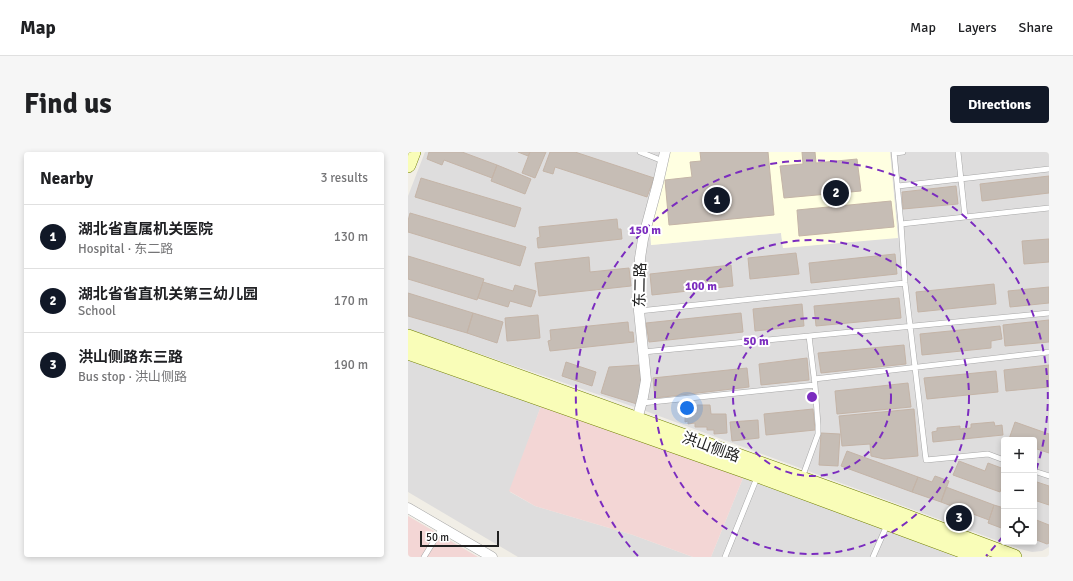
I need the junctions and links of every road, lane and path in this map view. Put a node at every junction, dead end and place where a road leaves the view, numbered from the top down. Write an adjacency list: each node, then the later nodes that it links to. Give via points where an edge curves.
1 (413, 152): 7 (main road)
2 (640, 152): 6 (lane)
3 (894, 152): 4 (lane); 10 (lane)
4 (903, 152)
5 (958, 152): 9 (lane)
6 (664, 156): 15 (street, 东二路, via 642,246)
7 (408, 165)
8 (1049, 169): 9 (lane)
9 (961, 179): 10 (lane); 12 (lane)
10 (898, 186): 13 (lane)
11 (1049, 208): 12 (lane)
12 (965, 217): 13 (lane)
13 (902, 224): 14 (lane)
14 (905, 283): 15 (lane); 17 (lane)
15 (639, 311): 21 (street, 东二路)
16 (1049, 313): 17 (lane)
17 (910, 326): 18 (lane); 23 (lane)
18 (809, 336): 21 (lane); 24 (lane)
19 (408, 337): 27 (main road, 洪山侧路)
20 (408, 352): 30 (main road, 洪山侧路)
21 (643, 352): 26 (street, 东二路, via 646,380)
22 (1049, 352): 23 (lane)
23 (915, 368): 24 (lane); 28 (lane, via 926,460 988,454)
24 (814, 379): 25 (lane)
25 (815, 385): 26 (lane); 32 (lane, via 818,434)
26 (642, 403): 27 (street, 东二路)
27 (637, 420): 32 (main road, 洪山侧路)
28 (1001, 459)
29 (1037, 472): 31 (lane)
30 (758, 475): 34 (main road, 洪山侧路); 38 (lane)
31 (1049, 476)
32 (802, 479): 41 (main road, 洪山侧路)
33 (408, 508): 35 (street)
34 (888, 522): 39 (lane); 40 (main road, 洪山侧路)
35 (442, 528): 36 (lane); 37 (street)
36 (424, 557)
37 (492, 557)
38 (725, 557)
39 (873, 557)
40 (980, 557)
41 (1014, 557)

